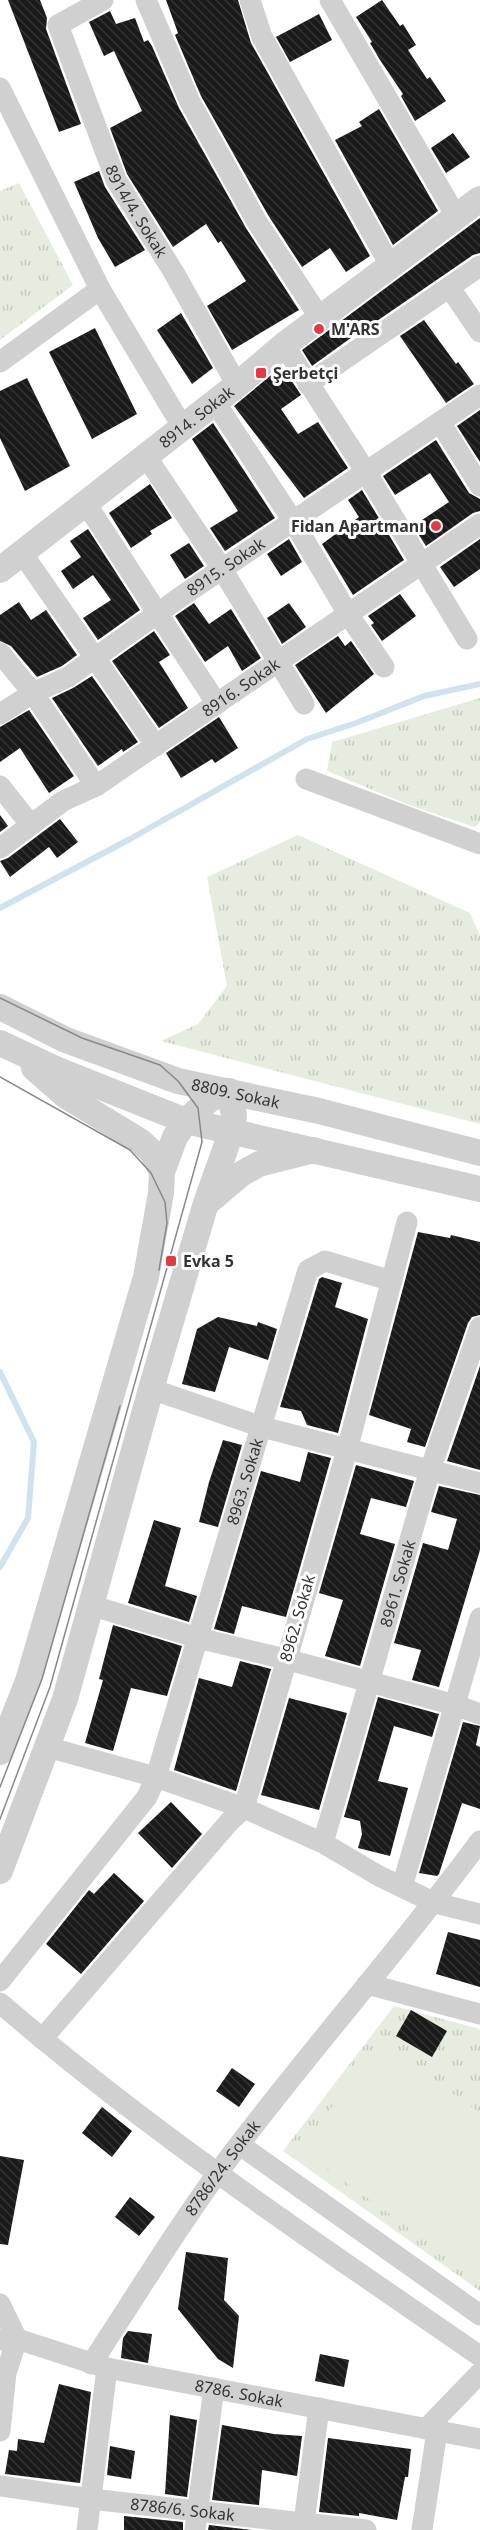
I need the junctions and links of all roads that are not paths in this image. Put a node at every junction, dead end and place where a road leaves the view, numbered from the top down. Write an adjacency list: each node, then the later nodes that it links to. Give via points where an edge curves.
1 (104, 0): 17 (street, 8914/4. Sokak, via 58,25 116,180)
2 (146, 0): 12 (street, via 190,102 257,222)
3 (250, 0): 8 (street, via 262,37)
4 (330, 0): 7 (street)
5 (0, 88): 11 (street)
6 (480, 200): 7 (street, 8914. Sokak)
7 (456, 216): 8 (street, 8914. Sokak)
8 (390, 265): 12 (street, 8914. Sokak)
9 (480, 266): 10 (street)
10 (450, 288): 13 (street); 16 (street)
11 (100, 289): 15 (street); 21 (street)
12 (320, 318): 14 (street, 8914. Sokak)
13 (480, 332)
14 (284, 345): 16 (street); 17 (street, 8914. Sokak)
15 (0, 362)
16 (308, 384): 23 (street)
17 (237, 385): 19 (street, 8914. Sokak)
18 (480, 395): 20 (street, 8915. Sokak)
19 (214, 402): 21 (street, 8914. Sokak); 26 (street)
20 (440, 422): 23 (street, 8915. Sokak); 24 (street)
21 (182, 426): 22 (street, 8914. Sokak)
22 (145, 455): 25 (street, 8914. Sokak); 30 (street)
23 (366, 472): 26 (street, 8915. Sokak); 29 (street)
24 (480, 486)
25 (84, 502): 28 (street, 8914. Sokak); 33 (street)
26 (293, 521): 30 (street, 8915. Sokak); 32 (street)
27 (480, 524): 29 (street, 8916. Sokak)
28 (22, 553): 31 (street, 8914. Sokak); 36 (street)
29 (422, 564): 32 (street, 8916. Sokak); 34 (street)
30 (222, 569): 33 (street, 8915. Sokak); 37 (street)
31 (0, 570)
32 (348, 614): 37 (street, 8916. Sokak); 38 (street)
33 (157, 615): 36 (street, 8915. Sokak); 40 (street)
34 (467, 639)
35 (0, 653): 39 (street)
36 (96, 658): 39 (street, 8915. Sokak, via 68,677); 43 (street)
37 (279, 661): 40 (street, 8916. Sokak); 41 (street)
38 (384, 667)
39 (33, 693): 42 (street, 8915. Sokak); 46 (street)
40 (217, 704): 43 (street, 8916. Sokak)
41 (304, 704)
42 (0, 714)
43 (156, 746): 46 (street, 8916. Sokak)
44 (306, 778): 48 (street)
45 (0, 786): 47 (street)
46 (96, 786): 47 (street, 8916. Sokak, via 63,801)
47 (30, 824): 49 (street, 8916. Sokak)
48 (479, 845)
49 (0, 848)
50 (0, 1007): 52 (street, 8809. Sokak, via 66,1040 178,1081)
51 (8, 1048): 53 (street); 57 (street, via 66,1096 140,1141 152,1152)
52 (229, 1091): 53 (street, via 210,1099); 54 (street, via 234,1115); 56 (street, 8809. Sokak)
53 (186, 1121): 54 (street); 57 (street, via 175,1137)
54 (232, 1131): 55 (street); 59 (street)
55 (315, 1149): 58 (street); 59 (street, via 259,1164)
56 (480, 1153)
57 (162, 1172): 76 (street, via 146,1277 28,1681)
58 (480, 1189)
59 (206, 1203): 63 (street)
60 (407, 1222): 61 (street, 8962. Sokak)
61 (392, 1281): 64 (street, 8963. Sokak, via 325,1261 309,1270); 65 (street, 8962. Sokak)
62 (480, 1327): 66 (street, 8961. Sokak)
63 (151, 1389): 64 (street); 68 (street)
64 (262, 1427): 65 (street); 70 (street, 8963. Sokak)
65 (347, 1450): 66 (street); 71 (street, 8962. Sokak)
66 (430, 1470): 67 (street); 72 (street, 8961. Sokak)
67 (480, 1483)
68 (90, 1605): 70 (street); 75 (street, via 65,1699)
69 (480, 1618): 73 (street)
70 (198, 1638): 71 (street); 77 (street, 8963. Sokak)
71 (285, 1659): 72 (street); 78 (street, 8962. Sokak)
72 (368, 1682): 73 (street); 80 (street, 8961. Sokak)
73 (455, 1705): 74 (street); 82 (street)
74 (480, 1714)
75 (47, 1747): 77 (street); 81 (street)
76 (0, 1752)
77 (156, 1777): 78 (street); 85 (street, 8963. Sokak, via 147,1797)
78 (244, 1808): 80 (street); 89 (street)
79 (480, 1841): 83 (street, 8786/24. Sokak)
80 (323, 1843): 82 (street)
81 (0, 1871)
82 (402, 1887): 83 (street)
83 (435, 1903): 84 (street); 86 (street, 8786/24. Sokak)
84 (480, 1914)
85 (0, 1981)
86 (367, 1984): 88 (street); 90 (street, 8786/24. Sokak)
87 (0, 2003): 89 (street)
88 (480, 2014)
89 (42, 2039): 91 (street)
90 (240, 2145): 91 (street, 8786/24. Sokak); 93 (street)
91 (216, 2174): 95 (street); 96 (street, 8786/24. Sokak)
92 (0, 2304): 94 (street)
93 (480, 2315)
94 (8, 2340): 96 (street, 8786. Sokak); 101 (street)
95 (480, 2356)
96 (99, 2366): 98 (street, 8786. Sokak); 104 (street)
97 (480, 2373): 100 (street)
98 (214, 2388): 99 (street, 8786. Sokak); 105 (street)
99 (320, 2408): 100 (street, 8786. Sokak); 106 (street)
100 (432, 2430): 102 (street, 8786. Sokak); 109 (street)
101 (0, 2431)
102 (480, 2439)
103 (0, 2486): 104 (street, 8786/6. Sokak)
104 (91, 2499): 105 (street, 8786/6. Sokak); 107 (street)
105 (196, 2520): 106 (street, 8786/6. Sokak)
106 (303, 2526): 108 (street, 8786/6. Sokak)
107 (87, 2530)
108 (366, 2530)
109 (422, 2530)

